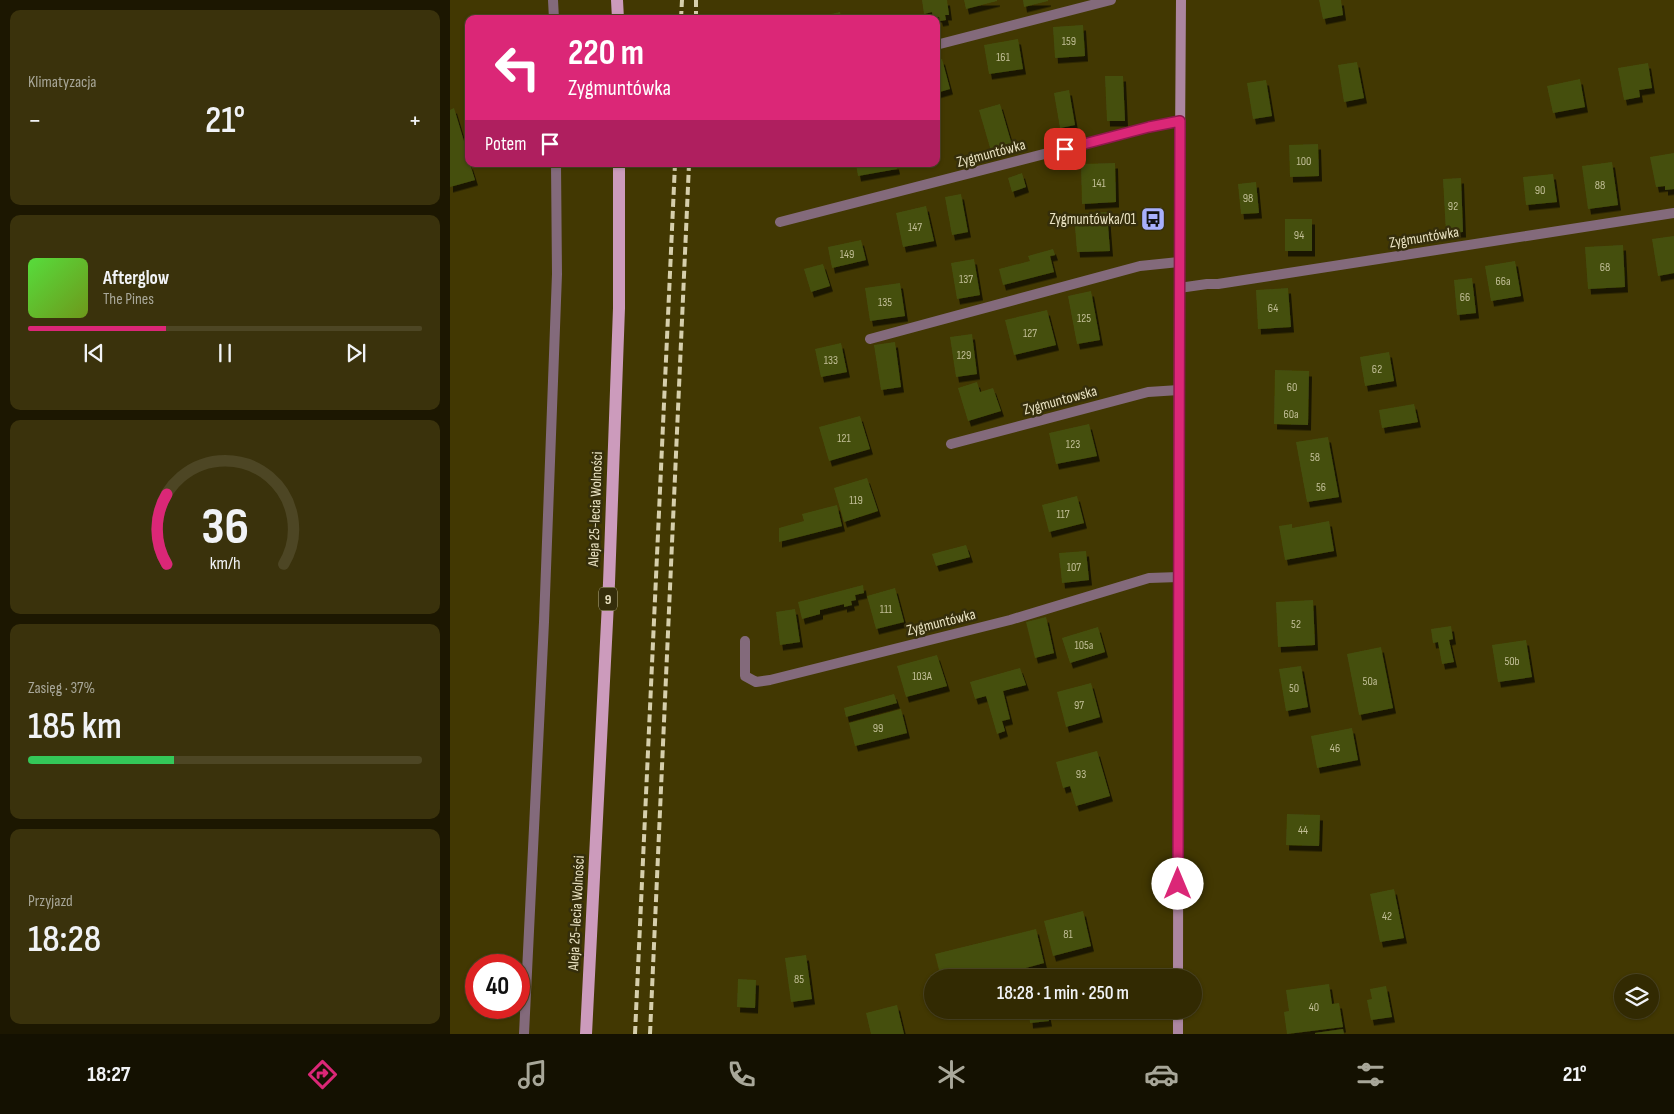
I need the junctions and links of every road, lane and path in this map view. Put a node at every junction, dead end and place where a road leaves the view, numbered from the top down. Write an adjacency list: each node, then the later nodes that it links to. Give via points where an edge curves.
1 (553, 0): 5 (street)
2 (617, 0): 6 (main road)
3 (1111, 0): 7 (street)
4 (1181, 0): 8 (street)
5 (554, 15)
6 (618, 15)
7 (940, 44)
8 (1180, 121): 12 (street, Zygmuntówka); 13 (street)
9 (556, 167): 22 (street, via 557,274 546,572)
10 (619, 167): 23 (main road, Aleja 25-lecia Wolności / 9, via 619,308 609,583)
11 (1674, 213): 14 (street, Zygmuntówka)
12 (780, 222)
13 (1179, 262): 14 (street); 15 (street, via 1140,266)
14 (1179, 288): 16 (street)
15 (870, 340)
16 (1179, 390): 17 (street, Zygmuntowska, via 1148,392); 18 (street)
17 (951, 444)
18 (1179, 577): 19 (street, Zygmuntówka, via 1149,578 1010,620 770,680 756,682 745,676); 20 (street)
19 (745, 641)
20 (1178, 969)
21 (1178, 1019): 24 (street)
22 (524, 1034)
23 (586, 1034)
24 (1178, 1034)

